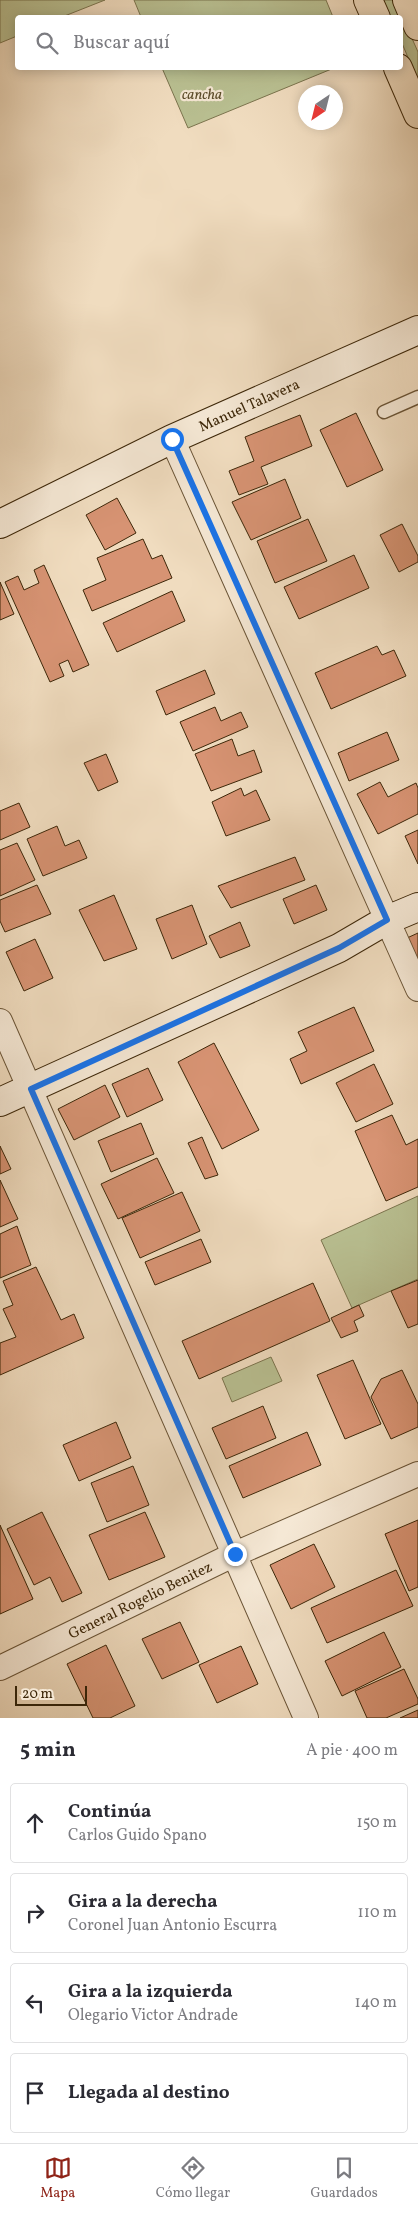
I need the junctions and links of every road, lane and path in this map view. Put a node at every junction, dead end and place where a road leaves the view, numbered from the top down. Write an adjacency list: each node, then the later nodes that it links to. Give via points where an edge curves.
1 (368, 0): 3 (highway)
2 (407, 0): 4 (highway)
3 (375, 15)
4 (418, 26)
5 (399, 70): 6 (highway)
6 (418, 114)
7 (418, 330): 10 (street, Manuel Talavera)
8 (418, 397): 9 (lane)
9 (384, 412)
10 (172, 439): 11 (street, Manuel Talavera); 13 (street)
11 (0, 524)
12 (418, 906): 13 (street)
13 (387, 920): 14 (street); 16 (street, via 339,948)
14 (418, 989)
15 (0, 1021): 16 (street)
16 (31, 1089): 17 (street); 19 (street)
17 (0, 1102)
18 (418, 1474): 19 (street, General Rogelio Benitez)
19 (235, 1554): 20 (street, General Rogelio Benitez); 21 (street)
20 (0, 1668)
21 (306, 1718)

